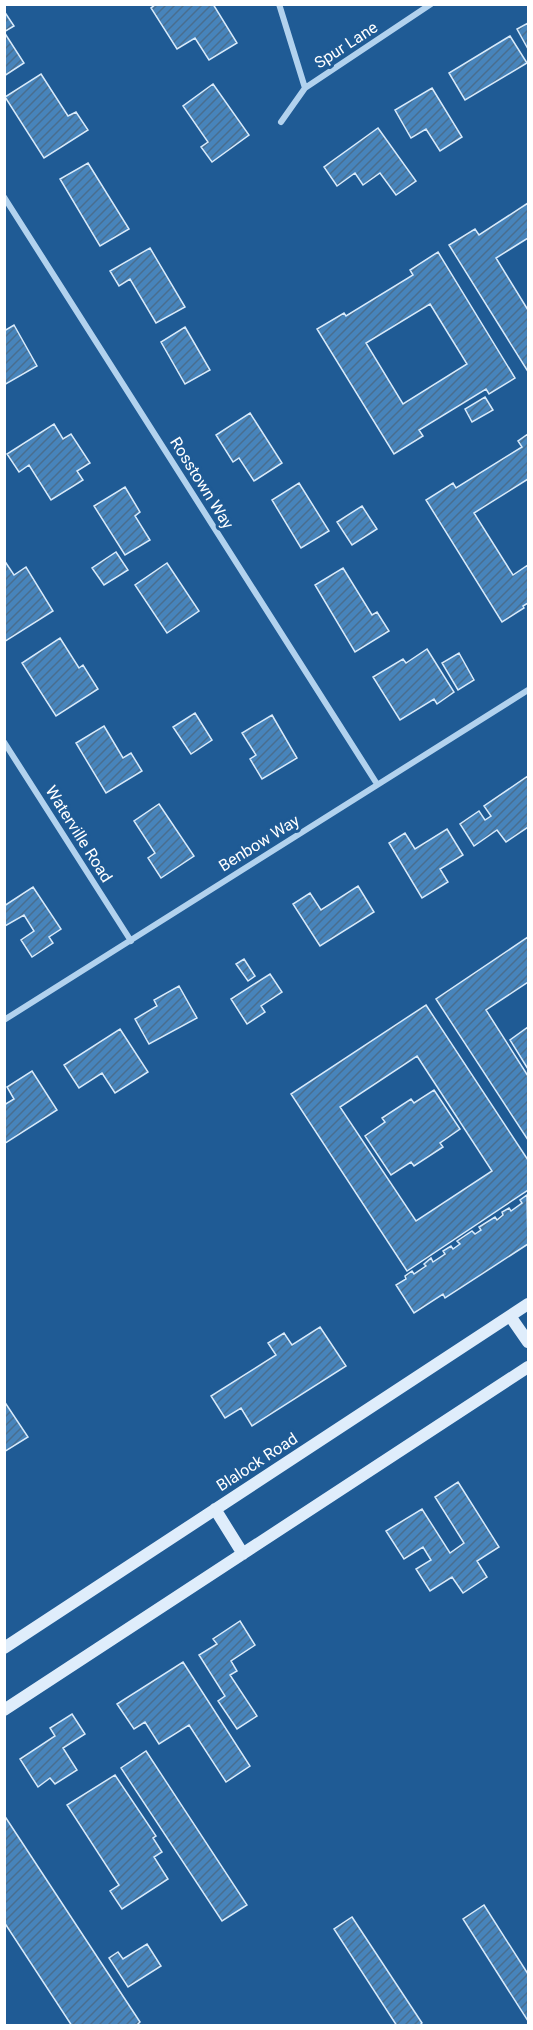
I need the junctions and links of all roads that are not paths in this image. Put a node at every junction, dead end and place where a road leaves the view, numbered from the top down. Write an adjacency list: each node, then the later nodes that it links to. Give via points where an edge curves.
1 (279, 4): 3 (street)
2 (431, 4): 3 (street, Spur Lane)
3 (305, 88): 4 (street)
4 (281, 122)
5 (4, 197): 8 (street, Rosstown Way)
6 (528, 690): 8 (street, Benbow Way)
7 (4, 742): 9 (street, Waterville Road)
8 (378, 784): 9 (street, Benbow Way)
9 (131, 941): 10 (street, Benbow Way)
10 (4, 1020)
11 (528, 1304): 12 (main road, Blalock Road)
12 (510, 1316): 13 (main road); 15 (main road, Blalock Road)
13 (528, 1342)
14 (528, 1367): 16 (main road)
15 (215, 1509): 16 (main road); 17 (main road, Blalock Road)
16 (243, 1554): 18 (main road)
17 (4, 1648)
18 (4, 1710)

